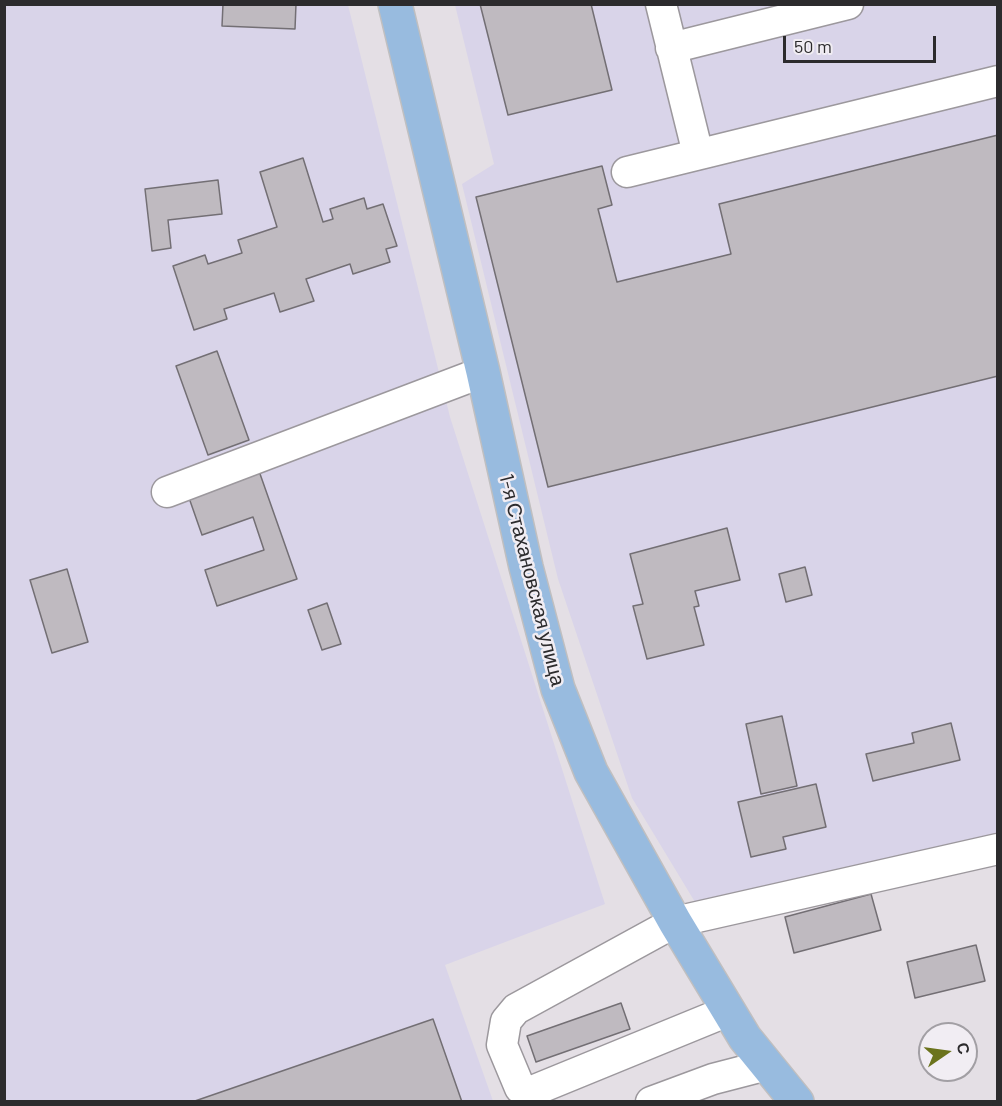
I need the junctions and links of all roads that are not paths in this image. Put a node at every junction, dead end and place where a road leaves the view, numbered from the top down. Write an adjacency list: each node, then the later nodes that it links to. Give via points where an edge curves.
1 (395, 4): 8 (main road, 1-я Стахановская улица)
2 (661, 4): 4 (lane)
3 (848, 4): 4 (lane)
4 (671, 48): 6 (lane)
5 (998, 81): 6 (lane)
6 (698, 154): 7 (lane)
7 (627, 172)
8 (483, 372): 9 (lane); 11 (main road, 1-я Стахановская улица, via 526,567 558,689 591,772)
9 (167, 492)
10 (998, 849): 11 (lane)
11 (675, 922): 12 (main road, 1-я Стахановская улица); 14 (lane, via 516,1009 506,1021 502,1045 520,1088 530,1092)
12 (728, 1011): 13 (main road, 1-я Стахановская улица); 14 (lane)
13 (767, 1065): 16 (lane); 17 (main road, 1-я Стахановская улица)
14 (579, 1072): 15 (lane, via 570,1085)
15 (571, 1101)
16 (651, 1101)
17 (797, 1101)

